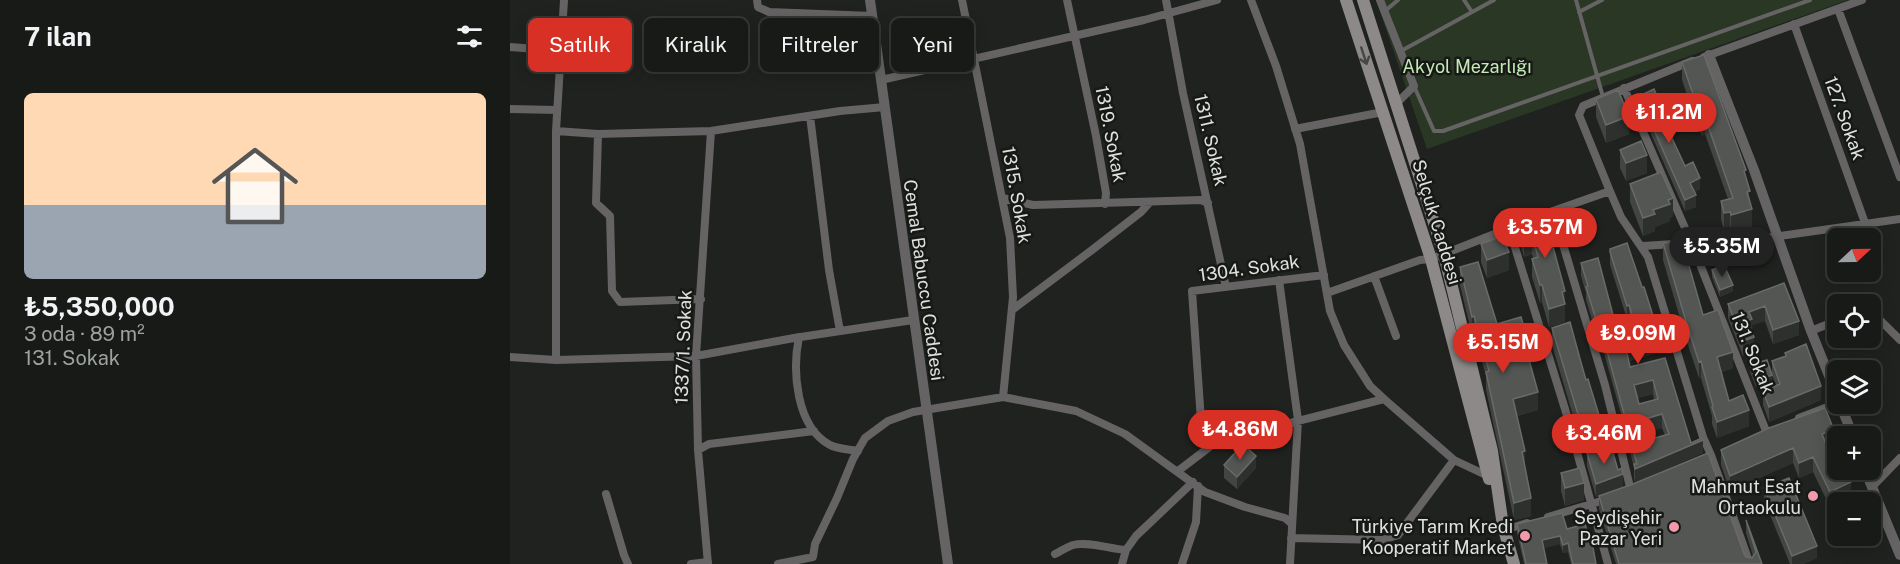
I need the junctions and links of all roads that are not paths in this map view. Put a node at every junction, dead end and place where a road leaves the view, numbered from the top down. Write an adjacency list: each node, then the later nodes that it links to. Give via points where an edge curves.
1 (564, 0): 25 (street)
2 (757, 0): 24 (street, via 758,7 769,12)
3 (870, 0): 24 (street, Cemal Babuccu Caddesi)
4 (962, 0): 26 (street, 1315. Sokak)
5 (1067, 0): 28 (street, 1319. Sokak)
6 (1166, 0): 23 (street, 1311. Sokak)
7 (1217, 0): 23 (street)
8 (1251, 0): 48 (street)
9 (1346, 0): 46 (main road, Selçuk Caddesi, one-way to 46)
10 (1363, 0): 42 (main road)
11 (1380, 0): 20 (street)
12 (1398, 0): 20 (lane)
13 (1464, 0): 21 (lane)
14 (1494, 0): 21 (lane)
15 (1576, 0): 22 (lane)
16 (1602, 0): 22 (lane)
17 (1810, 0): 37 (lane)
18 (1862, 0): 19 (street)
19 (1838, 9): 27 (street); 52 (street)
20 (1384, 11): 31 (street)
21 (1472, 12): 31 (lane)
22 (1579, 12): 37 (lane)
23 (1168, 13): 28 (street); 57 (street, 1311. Sokak)
24 (872, 16): 38 (street, Cemal Babuccu Caddesi)
25 (563, 18)
26 (965, 18)
27 (1794, 24): 32 (street); 61 (street, 127. Sokak)
28 (1074, 35): 33 (street); 58 (street, 1319. Sokak, via 1096,136)
29 (510, 47): 30 (street)
30 (528, 48)
31 (1400, 52): 39 (street)
32 (1709, 55): 40 (street); 63 (street)
33 (974, 60)
34 (974, 65): 55 (street, 1315. Sokak)
35 (560, 72): 45 (street)
36 (918, 72): 38 (street)
37 (1596, 77): 39 (lane, via 1443,131 1434,131); 41 (lane)
38 (881, 80): 43 (street, Cemal Babuccu Caddesi)
39 (1414, 86): 42 (street)
40 (1624, 88): 41 (street); 64 (street, 131. Sokak)
41 (1603, 97): 54 (street, via 1583,106 1580,115)
42 (1396, 104): 66 (main road)
43 (885, 107): 47 (street); 75 (street, Cemal Babuccu Caddesi)
44 (510, 109): 45 (street)
45 (557, 110): 49 (street)
46 (1383, 112): 48 (street); 67 (main road, Selçuk Caddesi)
47 (810, 116): 50 (street); 78 (street)
48 (1296, 129): 68 (street)
49 (556, 131): 51 (street); 85 (street)
50 (711, 131): 51 (street); 73 (street, 1337/1. Sokak)
51 (598, 134): 73 (street, via 596,203 610,216 615,298 620,303)
52 (1898, 166): 53 (street)
53 (1900, 177)
54 (1610, 191): 59 (street); 65 (street, via 1622,217)
55 (1003, 198): 58 (street, via 1033,205); 74 (street, 1315. Sokak, via 1010,238)
56 (1150, 202): 57 (street); 58 (street); 74 (street)
57 (1208, 203): 71 (street, 1311. Sokak)
58 (1105, 204)
59 (1553, 211): 62 (street); 110 (street, via 1605,385)
60 (1900, 219): 61 (street)
61 (1865, 223): 63 (street)
62 (1509, 228): 66 (street); 112 (street)
63 (1778, 236): 64 (street); 79 (street)
64 (1692, 244): 65 (street); 95 (street, 131. Sokak)
65 (1643, 246): 100 (street, via 1703,437)
66 (1444, 254): 67 (street); 114 (main road, via 1492,451)
67 (1431, 259): 69 (street); 105 (main road, Selçuk Caddesi)
68 (1324, 274): 70 (street, 1304. Sokak); 72 (street)
69 (1374, 276): 72 (street); 80 (street)
70 (1279, 280): 71 (street, 1304. Sokak); 91 (street)
71 (1226, 287): 97 (street, 1304. Sokak, via 1192,291 1202,435)
72 (1327, 293): 88 (street, via 1344,345 1370,386)
73 (701, 299): 83 (street, 1337/1. Sokak)
74 (1012, 310): 87 (street, 1315. Sokak)
75 (913, 320): 78 (street); 90 (street, Cemal Babuccu Caddesi)
76 (1881, 321): 82 (street)
77 (1827, 324): 79 (street)
78 (840, 331): 81 (street)
79 (1811, 331): 86 (street)
80 (1396, 336)
81 (799, 337): 83 (street); 94 (street, via 798,390 804,414)
82 (1900, 340)
83 (696, 356): 85 (street); 98 (street, 1337/1. Sokak)
84 (510, 357): 85 (street)
85 (555, 360)
86 (1827, 372)
87 (1003, 397): 90 (street); 104 (street, via 1076,411 1125,434)
88 (1384, 399): 91 (street); 103 (street)
89 (1827, 406): 92 (street)
90 (925, 410): 99 (street, via 888,421 865,438); 124 (street, Cemal Babuccu Caddesi)
91 (1298, 420): 97 (street, via 1216,442); 113 (street)
92 (1786, 423)
93 (1776, 427): 95 (street)
94 (814, 431): 98 (street, via 709,444); 99 (street, via 831,446)
95 (1766, 431): 96 (street)
96 (1756, 435)
97 (1208, 448): 104 (street)
98 (699, 450): 120 (street, 1337/1. Sokak)
99 (858, 451): 119 (street, via 815,544)
100 (1715, 454): 102 (street); 130 (street)
101 (1900, 458): 109 (street)
102 (1701, 459)
103 (1454, 460): 105 (street); 115 (street, via 1398,535 1382,540)
104 (1178, 471): 107 (street)
105 (1488, 476): 114 (main road, Selçuk Caddesi)
106 (1869, 480): 109 (street)
107 (1195, 484): 113 (street, via 1205,492 1285,518); 116 (street, via 1136,536); 126 (street, via 1196,522)
108 (1641, 486): 110 (street)
109 (1872, 487): 118 (street)
110 (1631, 491): 112 (street)
111 (606, 494): 121 (street)
112 (1591, 505): 114 (street); 129 (street)
113 (1292, 524): 115 (street)
114 (1504, 528): 128 (main road)
115 (1291, 537): 127 (street)
116 (1126, 550): 117 (street, via 1090,544 1073,545); 125 (street)
117 (1055, 554)
118 (1900, 555)
119 (813, 560): 123 (street)
120 (708, 563): 122 (street)
121 (628, 564)
122 (691, 564)
123 (778, 564)
124 (948, 564)
125 (1122, 564)
126 (1182, 564)
127 (1290, 564)
128 (1514, 564)
129 (1608, 564)
130 (1750, 564)

